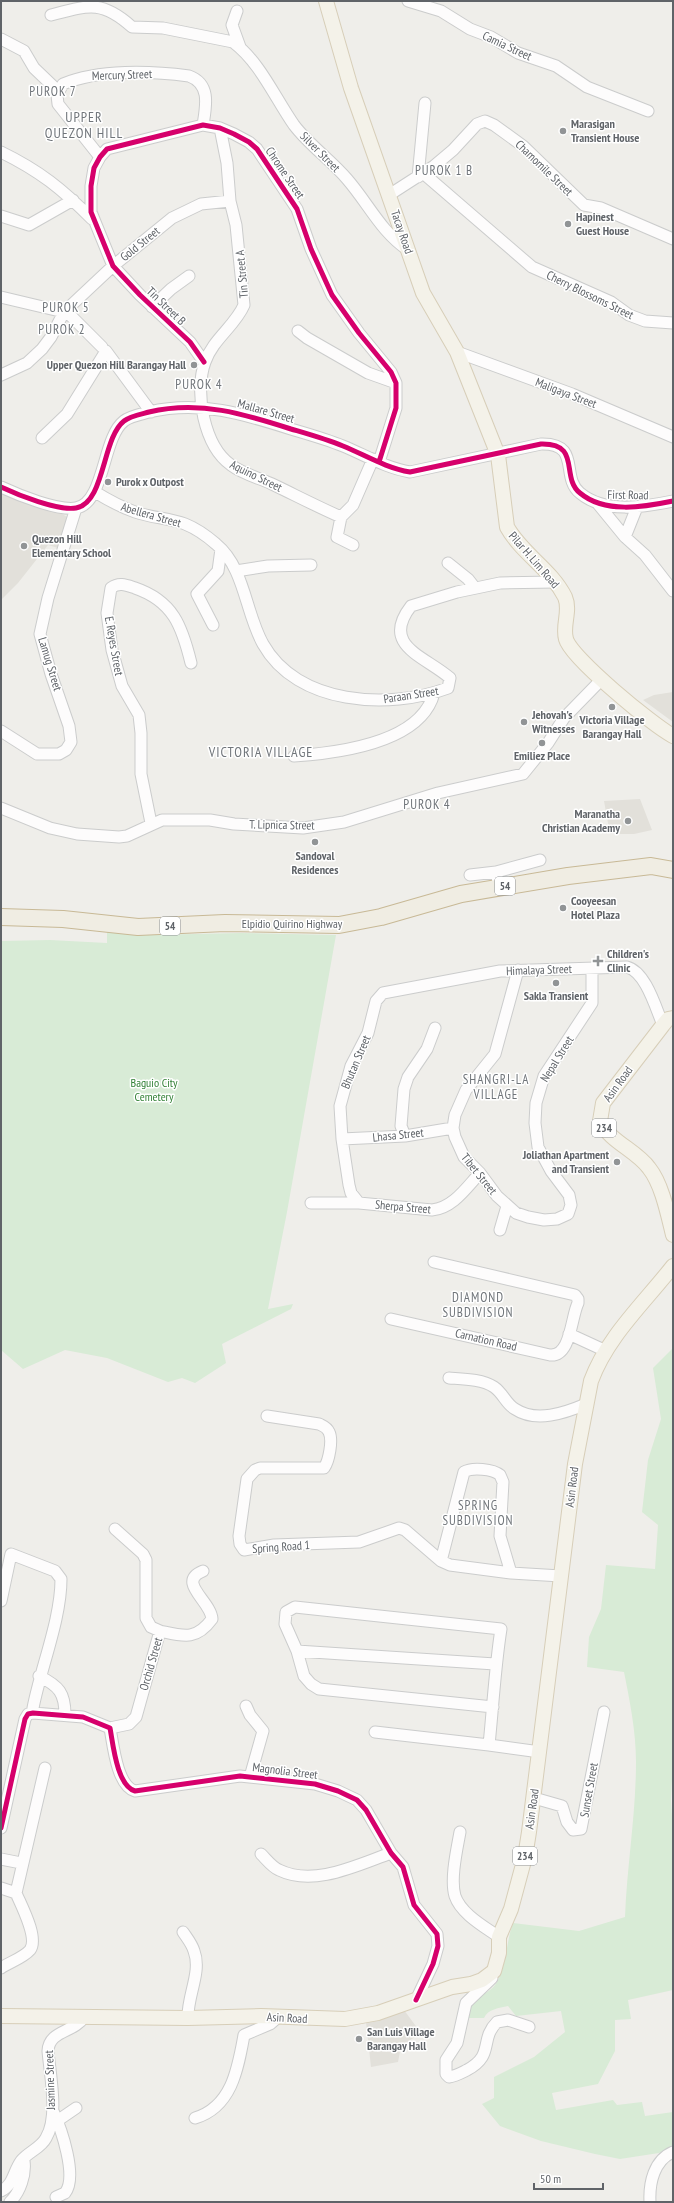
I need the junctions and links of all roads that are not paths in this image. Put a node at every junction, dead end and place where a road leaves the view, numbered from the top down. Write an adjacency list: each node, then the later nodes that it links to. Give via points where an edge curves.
1 (326, 1): 15 (main road, Tacay Road, via 351,88)
2 (408, 1): 9 (street, Camia Street, via 441,11 518,53 556,66 587,87)
3 (236, 11): 6 (street, Silver Street, via 232,24)
4 (51, 15): 6 (street, via 85,6 104,6 121,16 132,27 163,28 204,35 233,42)
5 (1, 39): 7 (street, via 24,50 34,68)
6 (240, 47): 21 (street, Silver Street, via 295,126 348,180 394,240)
7 (58, 91): 10 (street, Mercury Street, via 63,84 92,75 137,73 189,76 203,84 206,106); 13 (street, via 58,104)
8 (425, 103): 14 (street)
9 (648, 111)
10 (203, 125): 11 (street, Chrome Street); 13 (street, Chrome Street, via 108,149)
11 (220, 128): 17 (street, Tin Street A, via 227,163); 33 (street, Chrome Street, via 249,142 257,149 288,192 301,217 311,249 332,295 391,372)
12 (1, 152): 16 (street, via 39,172)
13 (100, 156): 19 (street, via 94,168 91,186)
14 (420, 175): 15 (street, Chamomile Street); 20 (street, Chamomile Street, via 453,150 477,124 489,122 539,160 584,205 601,208); 27 (street, Cherry Blossoms Street, via 532,267 611,302 629,315 646,321)
15 (389, 195): 21 (main road, Tacay Road)
16 (73, 200): 18 (street, via 29,225); 19 (street)
17 (230, 201): 22 (street, Gold Street, via 207,203 184,211); 31 (street, Tin Street A, via 236,224 244,305 240,315 221,335)
18 (1, 216)
19 (92, 219): 22 (street)
20 (673, 239)
21 (408, 250): 30 (main road, Tacay Road, via 423,293)
22 (113, 266): 25 (street, Tin Street B); 26 (street, Gold Street)
23 (189, 276): 25 (street)
24 (1, 296): 26 (street)
25 (152, 307): 31 (street, Tin Street B, via 190,342)
26 (64, 312): 29 (street); 32 (street, Gold Street, via 42,349 27,363)
27 (673, 323)
28 (298, 331): 33 (street, via 368,373)
29 (104, 349): 35 (street); 37 (street, via 67,414)
30 (458, 352): 36 (street, Maligaya Street, via 572,394); 38 (main road, Tacay Road)
31 (204, 362): 34 (street, Tin Street A)
32 (1, 374)
33 (396, 383): 39 (street, via 396,408)
34 (200, 407): 35 (street, Mallare Street); 39 (street, Mallare Street, via 251,416 342,445); 46 (street, Aquino Street, via 217,452 232,466)
35 (151, 412): 41 (street, Mallare Street, via 121,424 112,440)
36 (673, 437)
37 (42, 438)
38 (498, 455): 39 (street, Mallare Street, via 410,472 395,470); 43 (street, First Road, via 540,444 558,446 564,451 580,493); 53 (main road, Pilar H. Lim Road, via 507,527 512,537)
39 (376, 460): 46 (street, via 353,505)
40 (1, 487): 45 (street, via 42,502)
41 (95, 492): 45 (street, Mallare Street, via 84,505); 49 (street, Abellera Street, via 115,504 136,512 187,524)
42 (673, 501): 44 (street, First Road)
43 (598, 504): 44 (street, First Road); 47 (street)
44 (636, 507): 47 (street)
45 (76, 508): 60 (street, Lamug Street, via 40,634 69,726 71,742 66,750 58,754 37,754)
46 (341, 517): 48 (street, via 337,537)
47 (625, 537): 55 (street, via 645,554)
48 (353, 545)
49 (221, 549): 52 (street, Abellera Street); 56 (street, via 218,571 197,594)
50 (448, 563): 54 (street)
51 (311, 565): 52 (street)
52 (236, 570): 59 (street, Paraan Street, via 263,644 279,667 314,688 352,699 377,700)
53 (555, 582): 54 (street, Paraan Street, via 500,583); 58 (main road, Pilar H. Lim Road, via 568,606 566,639 571,648)
54 (475, 588): 59 (street, Paraan Street, via 411,606 400,622 399,630 407,647 450,678 448,688)
55 (673, 591)
56 (213, 625)
57 (191, 663): 64 (street, E. Reyes Street, via 179,622 164,604 144,591 124,584 117,584 111,588 107,613 112,650 122,686 139,715 141,774)
58 (602, 679): 61 (main road, Pilar H. Lim Road, via 657,727); 64 (street, T. Lipnica Street, via 564,718 523,774 515,777 438,793 357,819 318,826 234,824 210,820 162,820)
59 (434, 693): 62 (street, via 419,719 382,740 345,750)
60 (1, 731)
61 (673, 736)
62 (294, 756)
63 (1, 808): 64 (street, T. Lipnica Street, via 50,828 83,834 127,836)
64 (151, 823)
65 (540, 860): 68 (street)
66 (673, 870): 68 (highway, Elpidio Quirino Highway / 54, via 651,866)
67 (470, 875): 68 (street)
68 (498, 880): 69 (highway, Elpidio Quirino Highway / 54, via 461,894 381,917 339,925 225,923 138,927)
69 (1, 917)
70 (592, 969): 71 (street, Himalaya Street); 73 (street, Himalaya Street, via 627,967 635,971); 82 (street, Nepal Street, via 592,1003 544,1076 536,1103 538,1147 569,1195 571,1205)
71 (518, 970): 72 (street, Himalaya Street, via 500,971); 75 (street, via 495,1054 463,1095)
72 (383, 993): 77 (street, Bhutan Street, via 376,1001 368,1033 346,1080 340,1106)
73 (668, 1022): 84 (main road, Asin Road / 234, via 603,1103 600,1122 607,1132 633,1151 650,1169 661,1192)
74 (435, 1028): 76 (street, via 427,1049 408,1077 404,1089 401,1126)
75 (453, 1128): 76 (street, Lhasa Street); 78 (street, Tibet Street, via 464,1157)
76 (405, 1136): 77 (street, Lhasa Street)
77 (342, 1139): 80 (street, Bhutan Street, via 350,1190)
78 (480, 1173): 80 (street, Sherpa Street, via 442,1209); 81 (street, Tibet Street, via 496,1196)
79 (311, 1203): 80 (street, Sherpa Street)
80 (358, 1203)
81 (507, 1206): 82 (street, Tibet Street, via 528,1218 556,1219); 83 (street)
82 (568, 1214)
83 (500, 1230)
84 (673, 1235)
85 (434, 1262): 88 (street, Carnation Road, via 575,1295 578,1303)
86 (673, 1266): 89 (main road, Asin Road / 234)
87 (391, 1319): 88 (street, Carnation Road, via 554,1355 562,1350)
88 (569, 1334): 89 (street)
89 (606, 1351): 91 (main road, Asin Road / 234, via 595,1370)
90 (450, 1378): 91 (street, via 481,1382 494,1387 515,1410 534,1416 564,1413)
91 (586, 1404): 97 (main road, Asin Road / 234, via 575,1464)
92 (267, 1416): 94 (street, Spring Road 1, via 326,1427 330,1437 327,1463 324,1468 260,1468 251,1474 247,1478 239,1536 241,1548 251,1550 274,1546 359,1542 399,1528 405,1530)
93 (115, 1529): 99 (street, Orchid Street, via 143,1554 146,1560 146,1618 150,1626)
94 (441, 1561): 96 (street, Spring Road 1, via 459,1567); 96 (street, via 464,1472 493,1471 500,1475 503,1482 500,1536)
95 (203, 1570): 99 (street, via 192,1577 193,1585 212,1619 200,1631 190,1636)
96 (511, 1573): 97 (street, Spring Road 1)
97 (561, 1576): 111 (main road, Asin Road / 234)
98 (1, 1601): 102 (street, via 11,1554 59,1574 61,1587 55,1624)
99 (160, 1631): 108 (street, Orchid Street, via 136,1717 129,1724)
100 (297, 1651): 101 (street); 101 (street, via 284,1616 295,1607 501,1629); 104 (street, via 304,1676 319,1689)
101 (495, 1664): 104 (street)
102 (39, 1676): 105 (street); 107 (street, via 57,1687 63,1695)
103 (246, 1706): 113 (street, via 264,1732)
104 (493, 1706): 110 (street)
105 (30, 1711): 107 (street); 115 (street, via 25,1719)
106 (604, 1712): 114 (street, Sunset Street, via 581,1829 573,1830 570,1827 562,1806)
107 (65, 1715): 108 (street, via 83,1717)
108 (110, 1728): 113 (street, Magnolia Street, via 120,1772 131,1790 139,1791 216,1778)
109 (375, 1732): 110 (street)
110 (489, 1745): 111 (street)
111 (540, 1752): 114 (main road, Asin Road / 234)
112 (45, 1768): 120 (street)
113 (250, 1777): 117 (street, Magnolia Street, via 315,1784 350,1796 366,1810)
114 (534, 1798): 124 (main road, Asin Road / 234, via 525,1857 511,1909)
115 (1, 1828)
116 (460, 1832): 124 (street, via 453,1881 455,1897 479,1924)
117 (391, 1853): 118 (street, via 342,1871 303,1876 279,1870); 127 (street, Magnolia Street, via 405,1871 414,1905 432,1926 439,1941 433,1964)
118 (261, 1854)
119 (1, 1859): 120 (street)
120 (21, 1863): 122 (street)
121 (1, 1888): 122 (street)
122 (16, 1893): 125 (street, via 33,1935 32,1946 25,1954)
123 (183, 1932): 131 (street, via 196,1957)
124 (499, 1937): 126 (main road, Asin Road / 234, via 499,1953)
125 (1, 1968)
126 (494, 1972): 127 (main road, Asin Road, via 482,1980 452,1987); 132 (street, via 491,1981 466,2003 457,2043 446,2060 446,2074 449,2077 460,2074 482,2060 490,2030 497,2022 508,2020)
127 (416, 2000): 130 (main road, Asin Road, via 378,2013 345,2019)
128 (1, 2016): 129 (main road, Asin Road)
129 (84, 2017): 131 (main road, Asin Road); 134 (street, Jasmine Street, via 75,2027 52,2038 48,2046)
130 (278, 2017): 131 (main road, Asin Road); 135 (street, via 270,2024 244,2035 238,2067 227,2094 207,2115)
131 (188, 2018)
132 (529, 2028)
133 (76, 2108): 134 (street)
134 (55, 2116): 137 (street, Jasmine Street, via 46,2138); 139 (street, via 65,2145 70,2183 66,2193)
135 (195, 2118)
136 (673, 2152): 141 (street, via 658,2164 655,2170)
137 (24, 2158): 138 (street, Jasmine Street, via 10,2184); 140 (street, via 21,2183)
138 (1, 2191)
139 (56, 2197)
140 (10, 2202)
141 (650, 2202)

